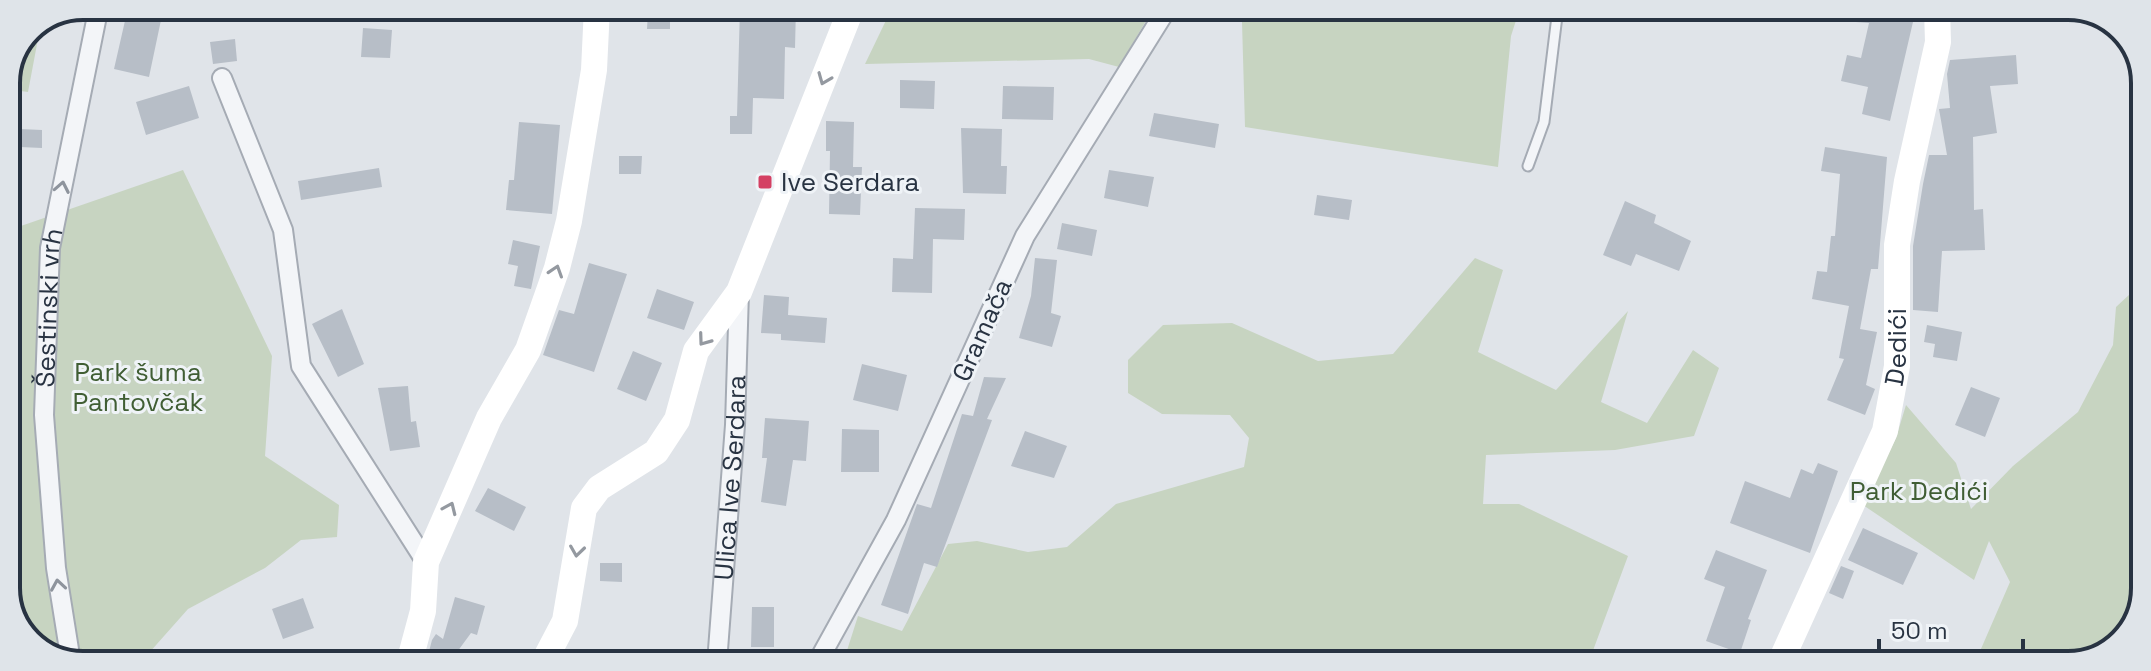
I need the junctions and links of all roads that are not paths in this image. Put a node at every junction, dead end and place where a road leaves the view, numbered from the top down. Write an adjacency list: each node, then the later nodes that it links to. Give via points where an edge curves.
1 (96, 20): 11 (street, Šestinski vrh, one-way to 1, via 56,568 44,415 50,248)
2 (596, 20): 10 (street, one-way to 2, via 489,418 528,350 557,268 594,70)
3 (848, 20): 9 (street, Ulica Ive Serdara, one-way to 9)
4 (1160, 20): 15 (street, Gramača, via 1025,236 896,520)
5 (1557, 20): 8 (lane, via 1544,122)
6 (1937, 20): 16 (street, Dedići, via 1938,42 1897,245 1897,366 1885,431)
7 (222, 78): 10 (street, via 283,230 301,366)
8 (1528, 166)
9 (739, 292): 13 (street, Ulica Ive Serdara, one-way to 13, via 696,351 677,420 666,440 599,488 584,508 565,621); 14 (street, Ulica Ive Serdara)
10 (426, 562): 12 (street, via 423,611)
11 (69, 649)
12 (412, 651)
13 (549, 651)
14 (718, 651)
15 (824, 651)
16 (1785, 651)

